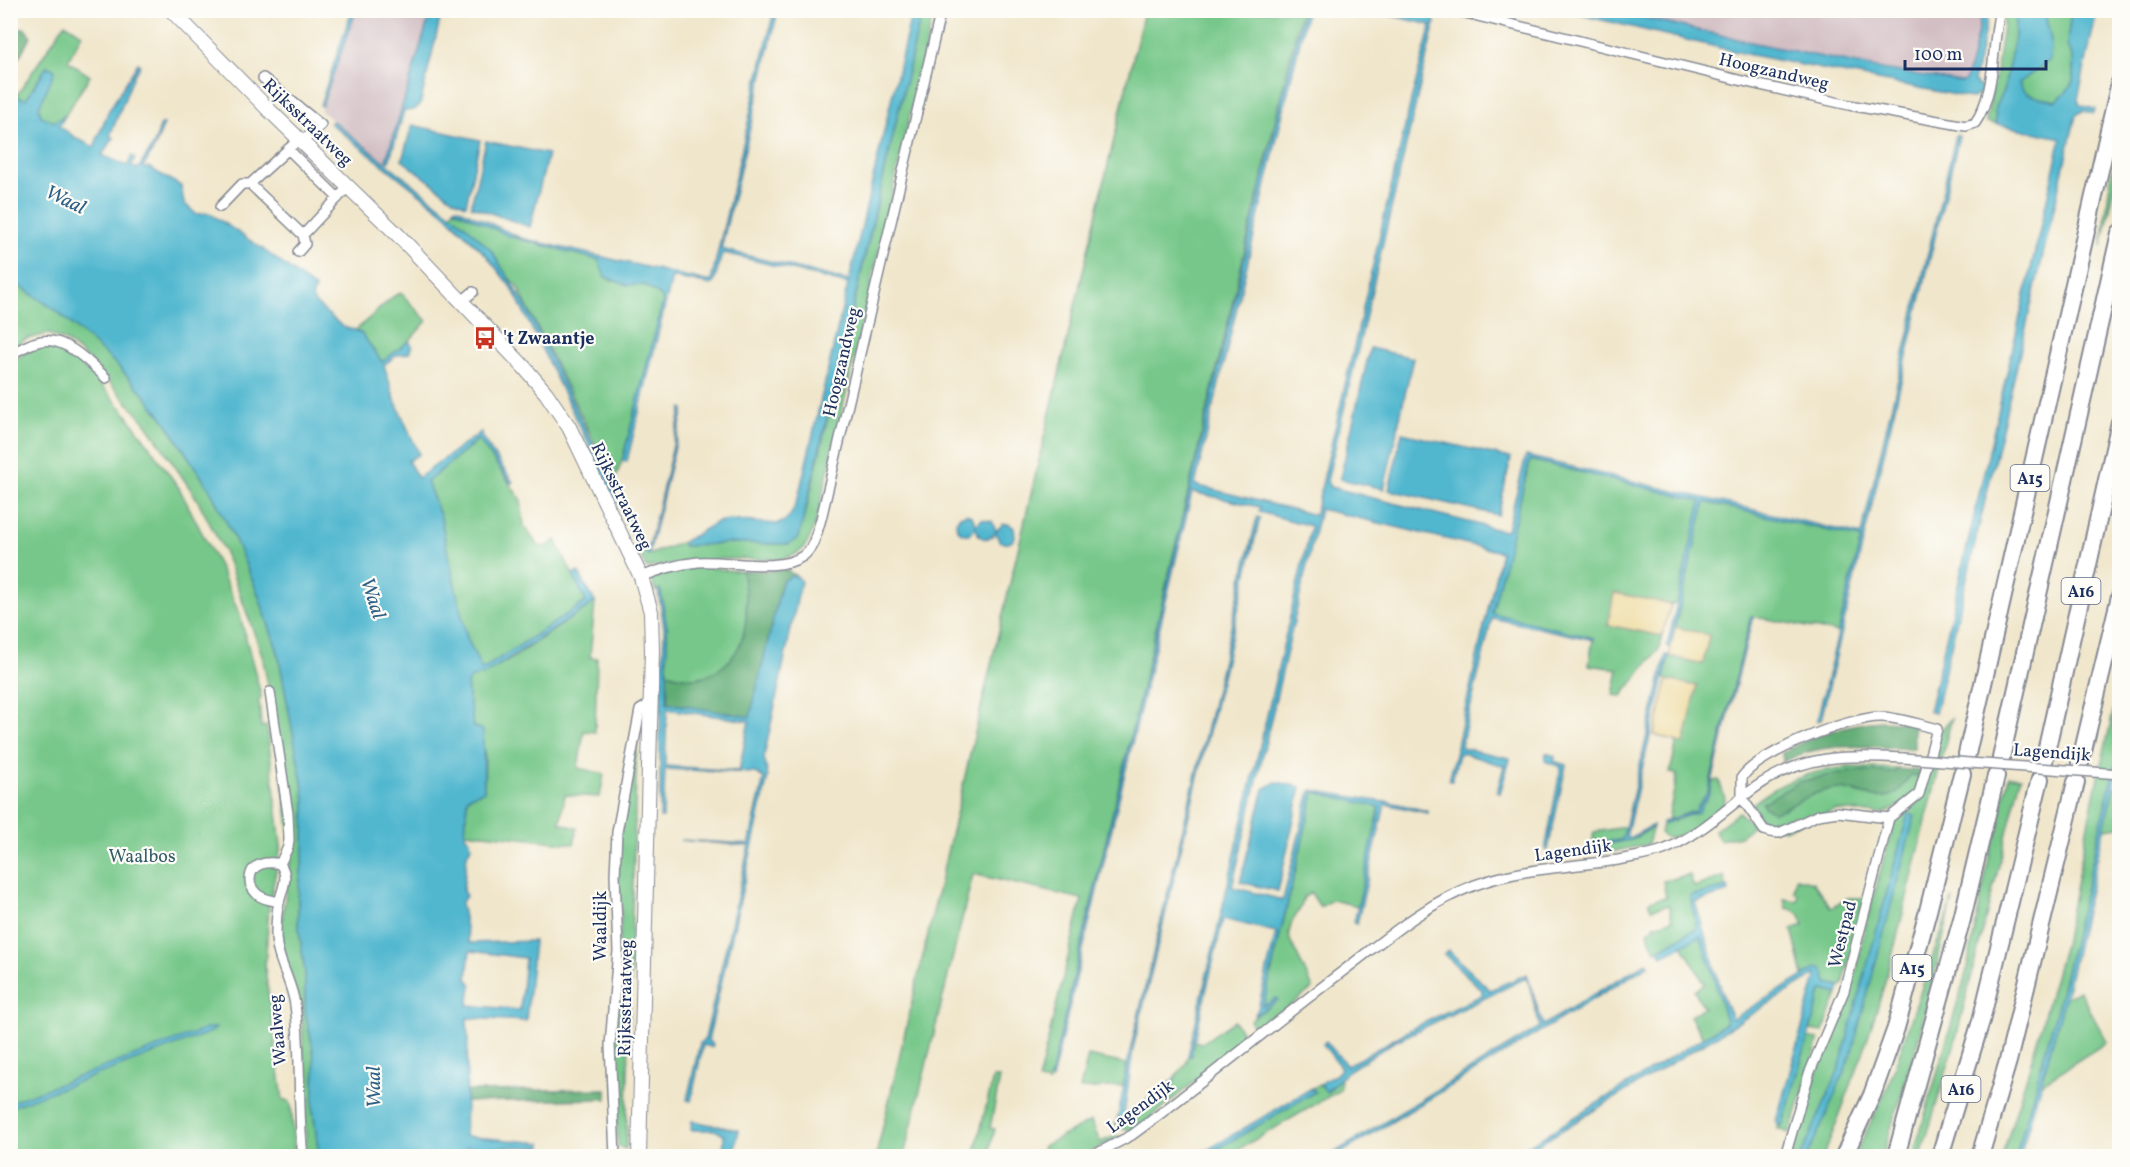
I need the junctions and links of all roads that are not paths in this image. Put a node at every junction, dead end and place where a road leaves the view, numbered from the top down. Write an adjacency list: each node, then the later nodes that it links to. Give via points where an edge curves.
1 (171, 10): 8 (street, Rijksstraatweg, via 212,44)
2 (941, 10): 23 (street, Hoogzandweg, via 812,544 793,562 698,562)
3 (1453, 10): 4 (street, Hoogzandweg, via 1766,87 1966,126 1975,123 1984,106)
4 (2000, 10)
5 (263, 78): 7 (street, Rijksstraatweg)
6 (2120, 82): 27 (highway, A15)
7 (281, 93): 8 (street); 9 (street, Rijksstraatweg, via 321,125)
8 (268, 109): 9 (street, Rijksstraatweg)
9 (301, 140): 10 (street); 12 (street, Rijksstraatweg)
10 (288, 149): 11 (street); 13 (street)
11 (250, 184): 14 (street, via 242,184); 16 (street)
12 (349, 186): 13 (street); 19 (street, Rijksstraatweg)
13 (338, 198): 16 (street)
14 (220, 207)
15 (2120, 233): 28 (highway, A16)
16 (303, 235): 17 (street, via 305,244)
17 (298, 252)
18 (473, 292): 19 (street)
19 (462, 301): 23 (street, Rijksstraatweg, via 559,411)
20 (10, 355): 21 (street, via 32,343 49,340 69,347)
21 (106, 378)
22 (2120, 422): 29 (highway, A16)
23 (641, 577): 26 (street, Rijksstraatweg, via 652,628)
24 (2120, 596): 30 (highway)
25 (270, 692): 38 (street, Waalweg, via 289,831 288,847)
26 (650, 704): 41 (street, Waaldijk, via 640,710 617,832 618,951 610,1045); 42 (street, Rijksstraatweg)
27 (1967, 754)
28 (2001, 758)
29 (2044, 760)
30 (2080, 763)
31 (1962, 774): 45 (highway, A15, via 1896,1028)
32 (2120, 774): 36 (street, Lagendijk, bridge, via 1858,755 1807,762 1764,782)
33 (1996, 776): 46 (highway, A16, via 1962,919)
34 (2040, 779): 47 (highway, A16, via 1981,1021)
35 (2076, 782): 48 (highway)
36 (1742, 798): 37 (street, via 1764,830 1779,833 1818,815 1838,812); 37 (street, via 1744,773 1788,746 1852,721 1881,717 1936,729 1919,794); 43 (street, Lagendijk, via 1696,834 1664,850 1499,878 1445,899 1355,962 1132,1135)
37 (1889, 818): 44 (street, Westpad, via 1844,991 1809,1074)
38 (280, 864): 39 (street, Waalweg, via 285,884); 39 (street, via 263,863 250,874 255,893)
39 (279, 902): 40 (street, Waalweg, via 276,938 296,1008)
40 (303, 1156)
41 (615, 1156)
42 (639, 1156)
43 (1092, 1156)
44 (1785, 1156)
45 (1844, 1156)
46 (1896, 1156)
47 (1940, 1156)
48 (1980, 1156)

